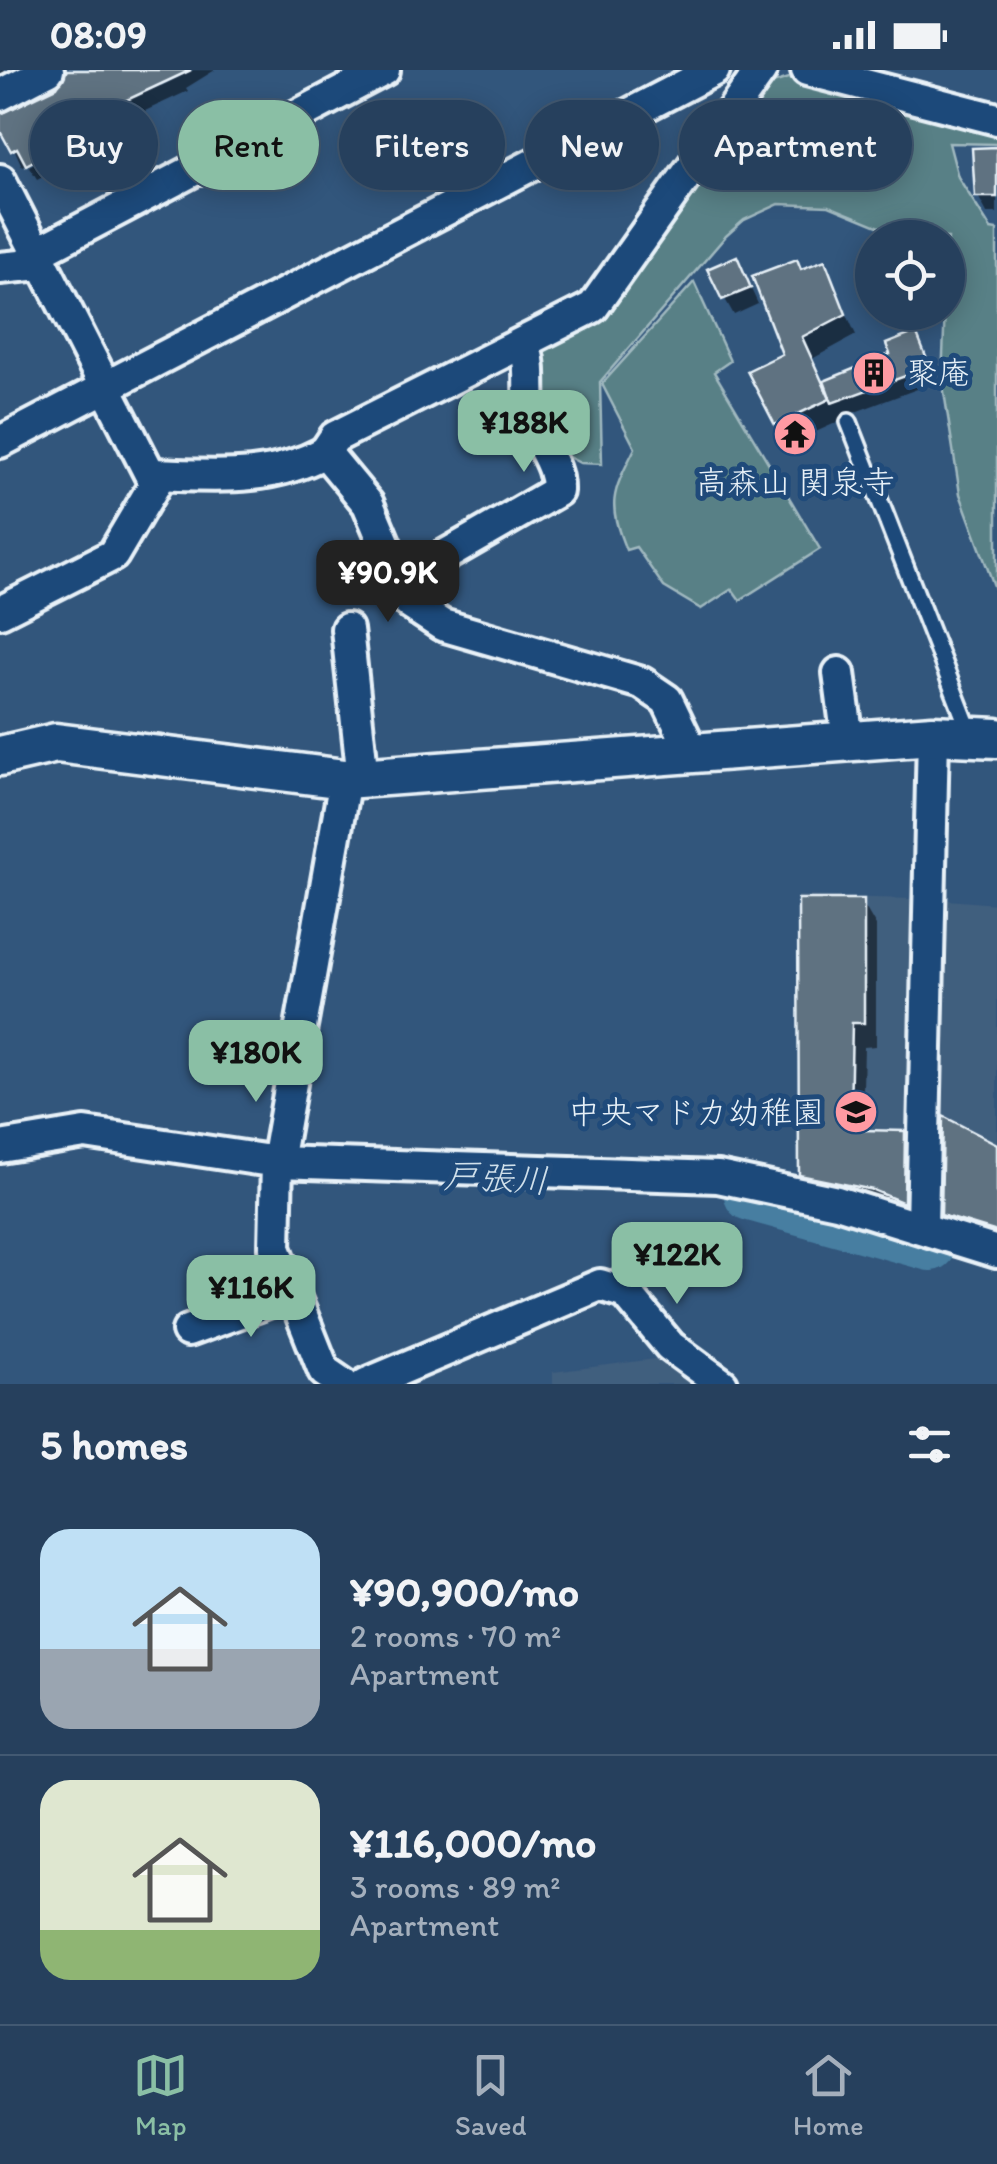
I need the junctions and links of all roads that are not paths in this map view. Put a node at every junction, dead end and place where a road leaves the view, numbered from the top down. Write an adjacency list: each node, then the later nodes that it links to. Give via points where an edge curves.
1 (48, 70): 7 (street)
2 (384, 70): 10 (street)
3 (714, 70): 13 (street)
4 (761, 70): 12 (street, via 593,307)
5 (806, 70): 6 (street)
6 (914, 83): 8 (street)
7 (0, 95)
8 (997, 119)
9 (0, 180): 10 (street)
10 (39, 258): 11 (street); 13 (street)
11 (0, 268)
12 (524, 344): 16 (street, via 335,437); 18 (street, via 532,422 558,475 557,491)
13 (106, 386): 15 (street); 17 (street)
14 (849, 422): 23 (lane)
15 (0, 442)
16 (326, 452): 17 (street, via 251,478); 25 (street, via 368,504 410,604 442,625 642,684 667,700)
17 (153, 474): 19 (street, via 155,484 114,555)
18 (432, 563)
19 (0, 612)
20 (347, 628): 27 (street)
21 (839, 673): 24 (street)
22 (933, 735): 23 (street); 24 (street); 30 (street)
23 (984, 737)
24 (848, 741): 25 (street)
25 (692, 752): 27 (street)
26 (0, 756): 27 (street, via 56,743)
27 (354, 779): 29 (street)
28 (0, 1148): 29 (street, via 85,1133)
29 (278, 1162): 30 (street, via 718,1177); 32 (street, via 275,1248)
30 (922, 1226): 31 (street)
31 (997, 1252)
32 (292, 1292): 33 (street); 34 (street, via 324,1370)
33 (188, 1331)
34 (343, 1384)
35 (366, 1384): 36 (street, via 600,1286 626,1293 670,1346)
36 (722, 1384)

